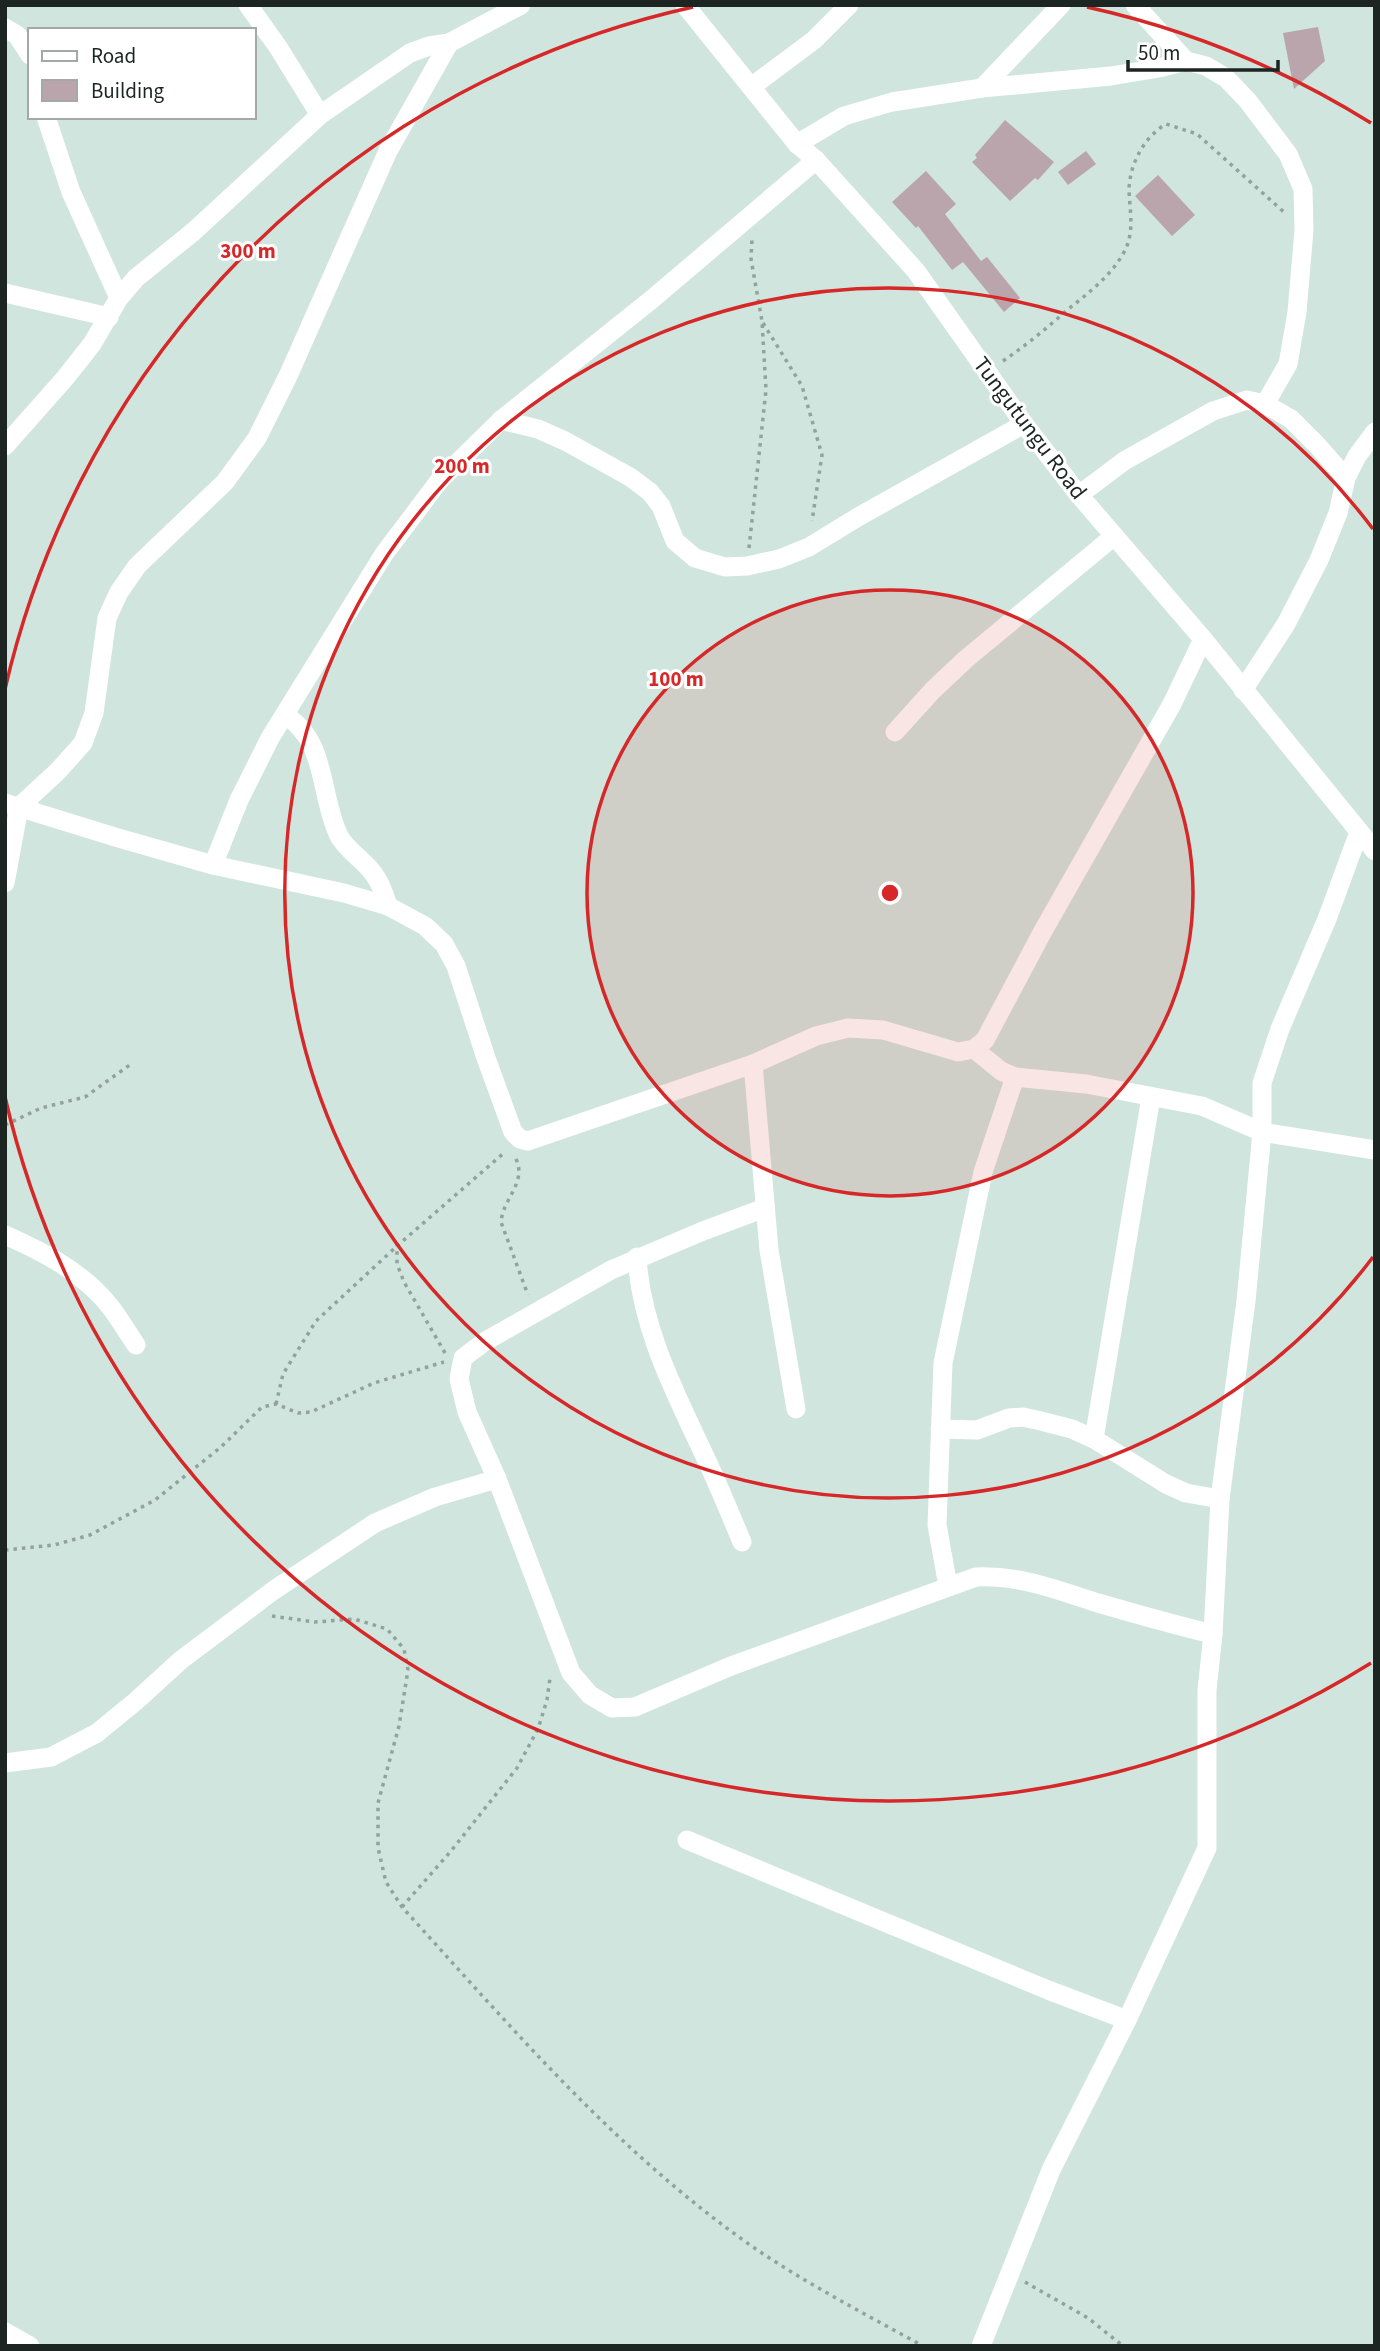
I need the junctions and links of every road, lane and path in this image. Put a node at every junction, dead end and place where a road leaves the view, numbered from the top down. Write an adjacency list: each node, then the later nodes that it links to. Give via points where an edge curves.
1 (248, 5): 14 (street)
2 (521, 5): 7 (street)
3 (685, 5): 12 (street, Tungutungu Road)
4 (849, 5): 12 (street, via 814,40)
5 (1061, 5): 13 (street)
6 (1135, 5): 11 (street)
7 (486, 13): 9 (street)
8 (5, 28): 10 (street, via 17,35)
9 (449, 43): 14 (street, via 410,54); 39 (street, via 388,151 257,438 225,482 137,566 119,592 107,618 94,713 83,743 58,771)
10 (28, 52)
11 (1186, 61): 13 (street, via 1111,76); 19 (street, via 1226,78 1288,154 1303,189)
12 (751, 87): 16 (street, Tungutungu Road)
13 (982, 88): 16 (street, via 892,102 844,116)
14 (320, 115): 21 (street)
15 (47, 119): 21 (street, via 71,192)
16 (797, 144): 17 (street, Tungutungu Road)
17 (816, 160): 18 (street); 24 (street, Tungutungu Road, via 916,271)
18 (754, 212): 23 (path, via 751,259); 26 (street)
19 (1304, 230): 24 (path, via 1197,134 1166,124 1153,132 1134,162 1129,189 1132,226 1125,252 1108,276); 25 (street, via 1288,364)
20 (5, 293): 22 (street)
21 (119, 298): 22 (street)
22 (108, 317): 29 (street, via 66,377)
23 (762, 321): 33 (path, via 802,386 821,455); 34 (path, via 766,390)
24 (987, 372): 27 (street, Tungutungu Road)
25 (1265, 404): 30 (street, via 1292,419); 31 (street, via 1247,400 1213,411 1124,461)
26 (501, 420): 34 (street, via 565,440 630,477 650,492 675,541 695,558 725,567); 37 (street, via 439,481 384,554)
27 (1024, 424): 31 (street, Tungutungu Road); 33 (street)
28 (1375, 432): 30 (street)
29 (5, 446)
30 (1346, 478): 36 (street, via 1319,560 1286,624)
31 (1079, 495): 32 (street, Tungutungu Road)
32 (1113, 537): 35 (street, Tungutungu Road); 38 (street, via 966,659)
33 (808, 547): 34 (street)
34 (747, 566)
35 (1203, 639): 36 (street, Tungutungu Road); 45 (street, via 1172,704 985,1040)
36 (1243, 690): 40 (street, Tungutungu Road)
37 (285, 715): 42 (street, via 239,800); 44 (street, via 310,739 332,821 341,840 376,876)
38 (895, 732)
39 (12, 805): 42 (street); 43 (street)
40 (1359, 832): 41 (street, Tungutungu Road); 51 (street, via 1262,1083)
41 (1375, 851)
42 (213, 865): 44 (street, via 344,892)
43 (5, 883)
44 (388, 906): 52 (street, via 425,926 444,944 456,966)
45 (974, 1049): 47 (street, via 958,1052 883,1030 848,1028 816,1036); 48 (street, via 1001,1071)
46 (131, 1064): 50 (path, via 85,1097 41,1108)
47 (753, 1064): 52 (street); 54 (street)
48 (1015, 1076): 49 (street); 62 (street, via 975,1212 943,1363)
49 (1151, 1097): 51 (street, via 1202,1106); 63 (street)
50 (5, 1125)
51 (1262, 1132): 53 (street); 65 (street)
52 (515, 1143): 56 (path); 58 (path, via 520,1179 502,1211 501,1222)
53 (1375, 1150)
54 (765, 1208): 57 (street); 61 (street)
55 (5, 1235): 59 (street, via 40,1251 80,1278 110,1307)
56 (397, 1246): 60 (path, via 316,1321 283,1374); 60 (path, via 404,1282 449,1361 374,1383 311,1412 298,1413)
57 (637, 1257): 58 (street); 66 (street, via 645,1313)
58 (534, 1313): 64 (street, via 463,1358 459,1379 467,1412)
59 (136, 1345)
60 (276, 1404): 67 (path, via 261,1407 221,1447 155,1500 112,1524 54,1545)
61 (796, 1409)
62 (940, 1429): 63 (street, via 977,1430 1023,1417); 68 (street, via 937,1525)
63 (1094, 1439): 65 (street, via 1166,1484)
64 (497, 1479): 68 (street, via 571,1673 590,1695 612,1709 635,1707 731,1666); 69 (street, via 435,1497 375,1523)
65 (1220, 1499): 70 (street)
66 (742, 1542)
67 (5, 1550)
68 (948, 1586): 70 (street, via 976,1577 1001,1576)
69 (243, 1614): 72 (street, via 181,1660 97,1733 51,1757); 74 (path, via 315,1622 354,1619 387,1629 404,1649 408,1670 399,1726 378,1802 378,1847 386,1882)
70 (1213, 1634): 75 (street, via 1207,1690 1207,1848)
71 (552, 1667): 74 (path, via 538,1729 517,1768)
72 (5, 1763)
73 (687, 1840): 75 (street)
74 (402, 1907): 79 (path, via 611,2132 752,2246)
75 (1127, 2020): 76 (street, via 1051,2170)
76 (1009, 2272): 80 (street); 81 (path, via 1088,2318)
77 (5, 2332): 78 (street)
78 (30, 2346)
79 (923, 2346)
80 (981, 2346)
81 (1123, 2346)

